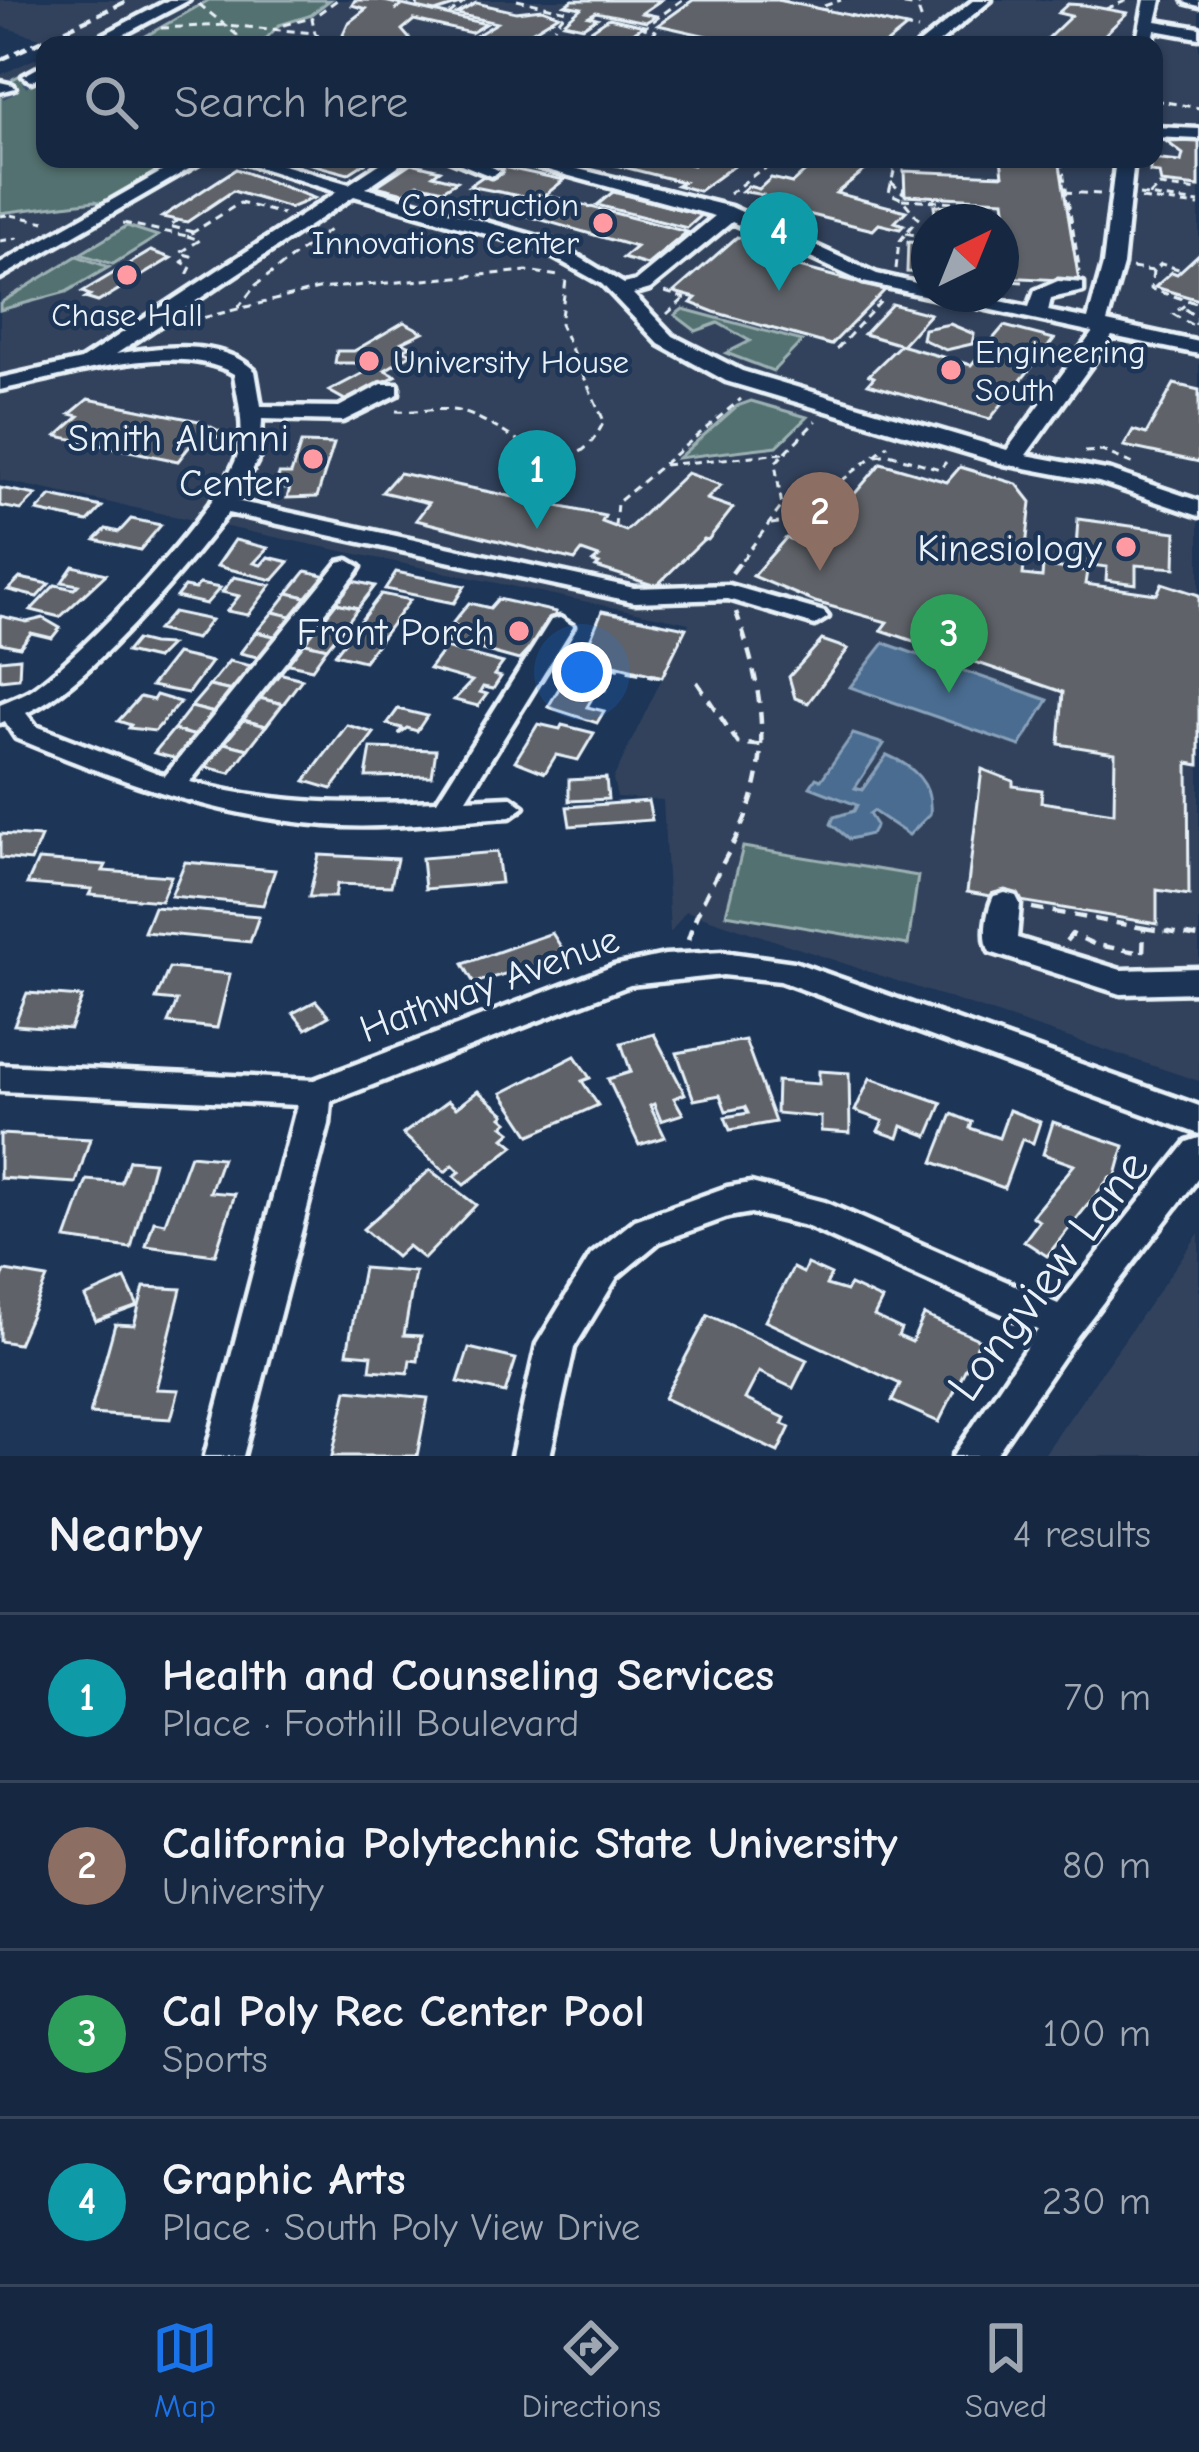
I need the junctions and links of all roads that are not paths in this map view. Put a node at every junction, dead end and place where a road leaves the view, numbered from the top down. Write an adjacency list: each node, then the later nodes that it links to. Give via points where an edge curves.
1 (983, 0): 7 (street)
2 (1153, 0): 4 (street)
3 (189, 2): 6 (street)
4 (1147, 24): 5 (street); 8 (street)
5 (1199, 33)
6 (112, 36)
7 (927, 36)
8 (1145, 36)
9 (1163, 132): 10 (street)
10 (1199, 134)
11 (181, 168): 20 (street)
12 (276, 168): 18 (street)
13 (386, 168): 18 (street)
14 (483, 168): 17 (street)
15 (553, 168): 19 (street)
16 (1124, 168): 26 (street)
17 (491, 171)
18 (356, 189): 23 (street, via 546,245); 28 (street)
19 (724, 211): 22 (street); 23 (street, via 650,280)
20 (0, 272)
21 (1076, 287): 25 (street, via 1042,295)
22 (911, 289)
23 (622, 291): 32 (street, via 688,355 734,376)
24 (1019, 311): 25 (street)
25 (1036, 314): 26 (street)
26 (1102, 327): 27 (street); 32 (street)
27 (1199, 348)
28 (86, 364): 29 (street); 31 (street, via 223,356 244,371)
29 (0, 384)
30 (390, 389): 31 (street, via 343,414)
31 (250, 412): 33 (street, via 250,453)
32 (1012, 459): 34 (street, via 1102,476)
33 (223, 505): 36 (street, via 634,595 729,592); 38 (street, via 64,677)
34 (1199, 509)
35 (348, 567): 39 (street)
36 (814, 617)
37 (560, 626): 41 (street)
38 (6, 713): 39 (street, via 26,732)
39 (172, 787): 41 (street, via 329,816)
40 (510, 806): 41 (street)
41 (445, 811)
42 (1005, 904): 43 (street, via 1001,944 1121,982)
43 (1199, 980)
44 (0, 1078): 45 (street, Hathway Avenue)
45 (315, 1093): 46 (street, Hathway Avenue, via 625,974 731,961 783,970); 49 (street)
46 (1199, 1120)
47 (1199, 1152): 48 (street, Longview Lane)
48 (1064, 1324): 50 (street, via 812,1213 751,1198 727,1202 647,1231 604,1266 556,1344); 51 (street, Longview Lane)
49 (224, 1456)
50 (531, 1456)
51 (972, 1456)

